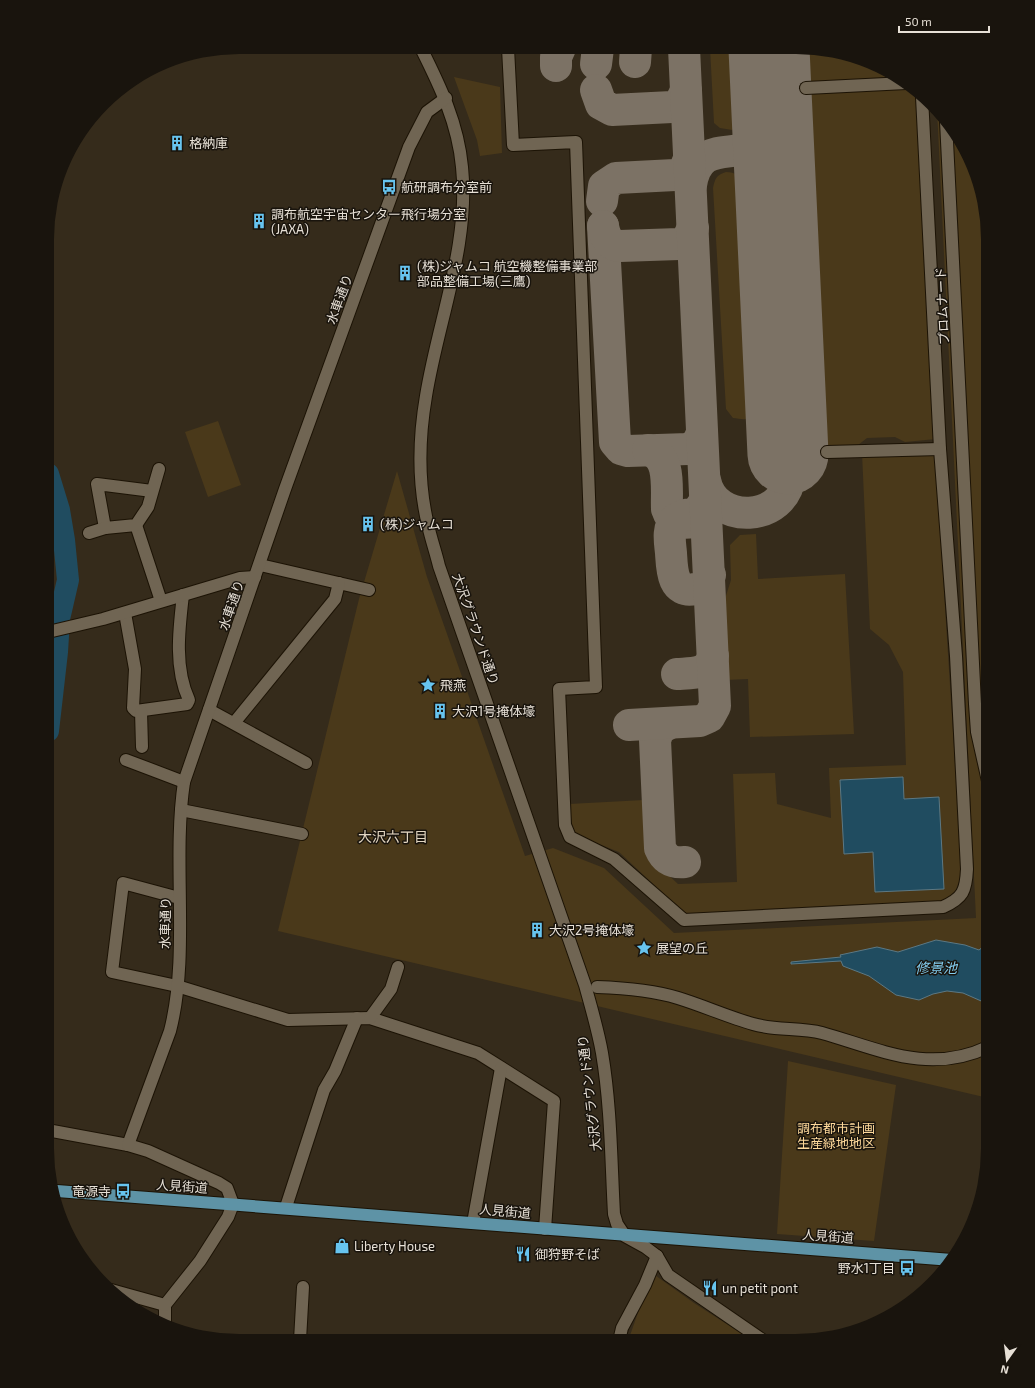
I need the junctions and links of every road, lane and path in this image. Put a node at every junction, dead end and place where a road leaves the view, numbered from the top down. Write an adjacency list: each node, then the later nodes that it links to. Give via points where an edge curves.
1 (424, 54): 3 (street, 大沢グラウンド通り)
2 (508, 54): 10 (street, via 513,145 576,142 596,687 559,690 565,825 570,837 614,859 684,920 943,907 956,901 963,892 967,869 956,656)
3 (438, 81): 5 (street); 7 (street, 大沢グラウンド通り)
4 (896, 83): 6 (street)
5 (450, 85)
6 (806, 88)
7 (446, 98): 17 (street, 水車通り, via 427,112 409,147); 50 (street, 大沢グラウンド通り, via 462,167 463,204 459,242 426,396 421,437 422,488 427,524 593,1014 602,1053 614,1214)
8 (922, 104): 10 (street)
9 (947, 132): 29 (street, プロムナード, via 974,704)
10 (940, 448): 11 (street)
11 (827, 452)
12 (159, 469): 13 (street)
13 (152, 490): 14 (street, via 148,507); 15 (street, via 98,484)
14 (136, 526): 15 (street); 22 (street)
15 (105, 528): 16 (street)
16 (89, 533)
17 (260, 565): 18 (street, 水車通り); 19 (street)
18 (256, 576): 21 (street, via 240,578); 25 (street, 水車通り)
19 (339, 583): 20 (street); 27 (street, via 335,599)
20 (369, 590)
21 (183, 595): 22 (street); 26 (street, via 179,641 182,684 189,700 187,704)
22 (160, 601): 23 (street)
23 (125, 613): 24 (street); 26 (street, via 135,669 133,708)
24 (54, 631)
25 (209, 710): 27 (street); 32 (street, 水車通り)
26 (141, 711): 28 (street)
27 (234, 723): 31 (street)
28 (142, 747)
29 (981, 750)
30 (126, 760): 32 (street)
31 (306, 763)
32 (184, 782): 33 (street, 水車通り)
33 (181, 810): 34 (street); 35 (street, 水車通り)
34 (302, 834)
35 (179, 898): 37 (street, 水車通り); 37 (street, via 123,883 112,972)
36 (398, 967): 40 (street, via 391,989)
37 (177, 986): 39 (street, via 288,1020); 44 (street, 水車通り, via 170,1031)
38 (597, 987): 41 (street, via 652,991 754,1025 821,1033 904,1057 945,1059)
39 (357, 1018): 40 (street); 47 (street, via 335,1071 324,1090)
40 (370, 1018): 42 (street, via 478,1053)
41 (981, 1049)
42 (501, 1068): 48 (street); 49 (street, via 554,1101)
43 (54, 1131): 44 (street)
44 (128, 1145): 46 (street, via 219,1182 227,1188)
45 (59, 1191): 46 (main road, 人見街道)
46 (234, 1204): 47 (main road, 人見街道); 55 (street, via 200,1261)
47 (286, 1207): 48 (main road, 人見街道)
48 (474, 1222): 49 (main road, 人見街道)
49 (545, 1228): 50 (main road, 人見街道)
50 (625, 1236): 51 (street); 52 (main road, 人見街道)
51 (657, 1256): 58 (street); 59 (street, via 668,1275)
52 (944, 1259)
53 (303, 1288): 57 (street)
54 (124, 1294): 55 (street)
55 (166, 1305): 56 (street)
56 (165, 1319)
57 (300, 1334)
58 (620, 1334)
59 (754, 1334)

